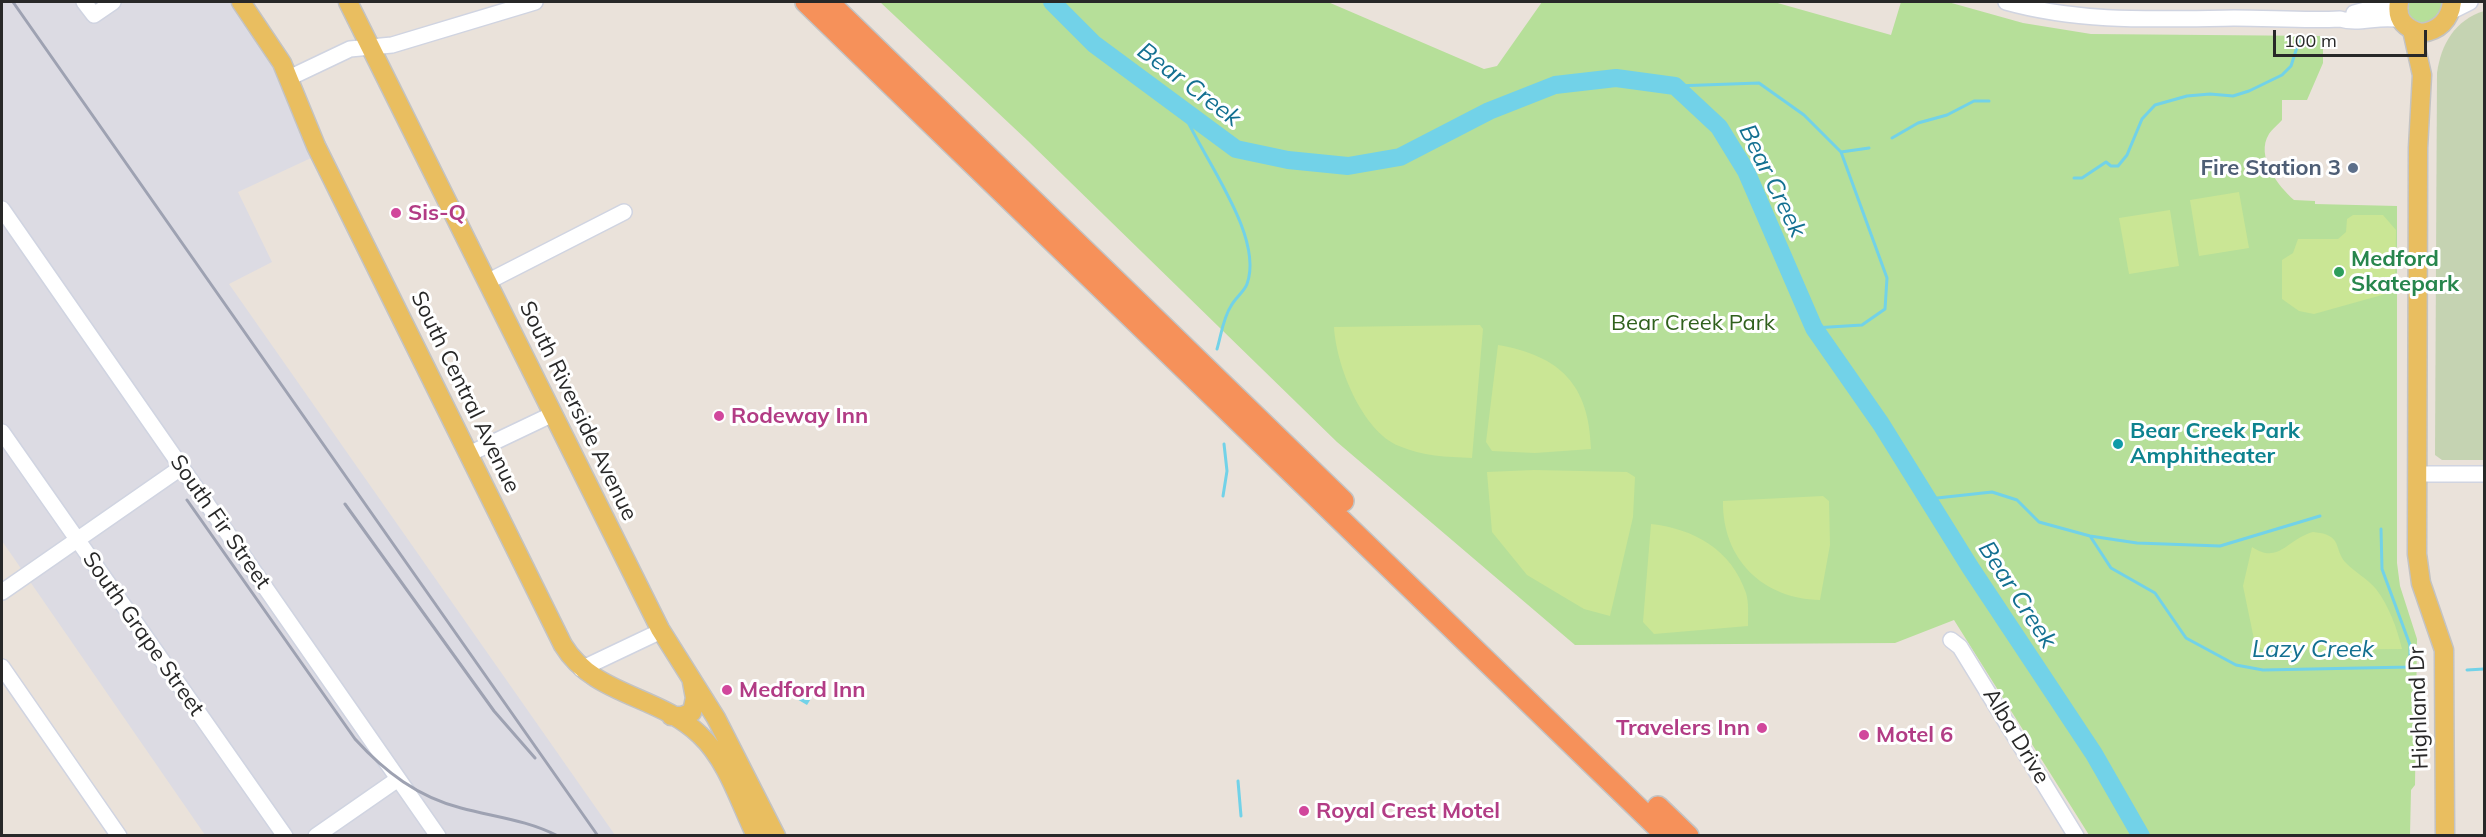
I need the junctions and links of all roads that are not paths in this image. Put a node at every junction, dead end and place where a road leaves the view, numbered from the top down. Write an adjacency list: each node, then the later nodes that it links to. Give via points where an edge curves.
1 (84, 2): 2 (street, via 94,15)
2 (113, 2)
3 (241, 2): 17 (main road, South Central Avenue)
4 (348, 2): 15 (main road, South Riverside Avenue)
5 (532, 2): 15 (street, via 392,45)
6 (806, 2): 42 (highway)
7 (828, 2): 43 (highway)
8 (2006, 2): 12 (street, via 2108,19)
9 (2397, 2): 12 (street); 13 (main road)
10 (2470, 2): 11 (street)
11 (2451, 7): 14 (main road)
12 (2340, 19): 13 (street, via 2351,22 2385,18)
13 (2406, 25): 14 (main road, via 2421,33); 16 (main road)
14 (2436, 29): 16 (main road)
15 (369, 45): 17 (street, via 350,49); 20 (main road, South Riverside Avenue)
16 (2422, 75): 25 (main road, Highland Dr, via 2418,159)
17 (290, 78): 23 (main road, South Central Avenue, via 316,146)
18 (2, 209): 24 (street, South Fir Street)
19 (624, 212): 20 (street)
20 (487, 282): 21 (main road, South Riverside Avenue)
21 (553, 414): 23 (street); 29 (main road, South Riverside Avenue)
22 (2, 432): 27 (street, South Grape Street)
23 (469, 454): 32 (main road, South Central Avenue, via 563,645)
24 (182, 467): 27 (street); 35 (street, South Fir Street)
25 (2418, 474): 26 (street); 45 (main road, Highland Dr, via 2418,570 2444,650)
26 (2484, 474)
27 (77, 539): 28 (street); 37 (street, South Grape Street)
28 (2, 592)
29 (661, 631): 32 (street); 33 (main road, South Riverside Avenue)
30 (1951, 640): 44 (street, Alba Drive, via 1972,665)
31 (2, 667): 36 (street)
32 (581, 669): 34 (main road, South Central Avenue)
33 (691, 677): 34 (main road, via 695,698 692,712); 41 (main road, South Riverside Avenue, via 734,751)
34 (671, 716): 40 (main road, South Central Avenue, via 709,745)
35 (398, 779): 38 (street); 39 (street, South Fir Street)
36 (119, 836)
37 (285, 836)
38 (316, 836)
39 (438, 836)
40 (756, 836)
41 (776, 836)
42 (1667, 836)
43 (1688, 836)
44 (2076, 836)
45 (2445, 836)

